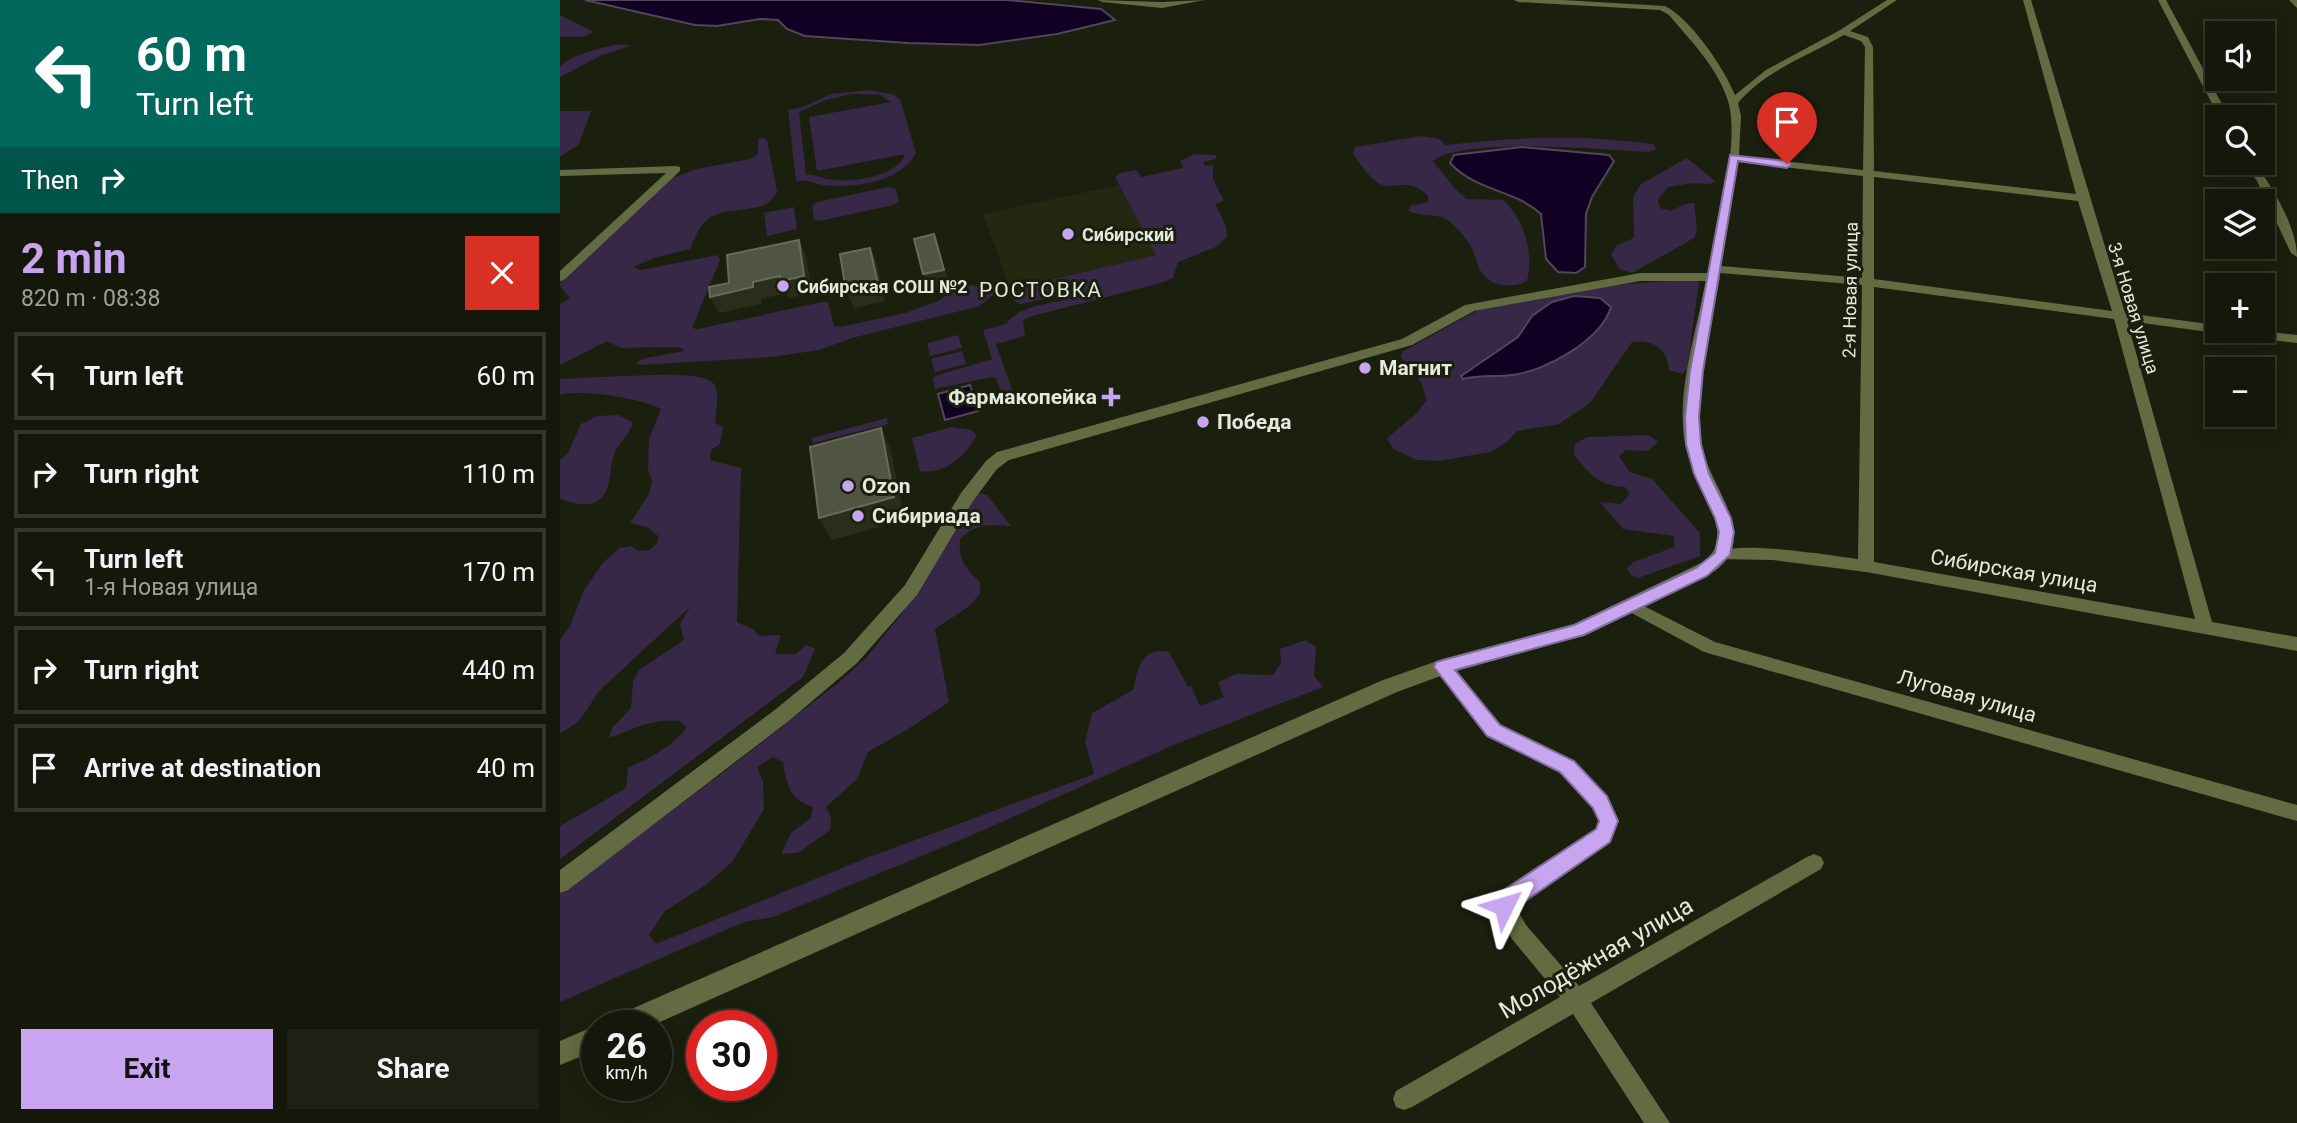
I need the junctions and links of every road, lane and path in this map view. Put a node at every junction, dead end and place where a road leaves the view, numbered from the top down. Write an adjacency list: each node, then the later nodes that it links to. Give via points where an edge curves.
1 (1102, 0): 2 (street, via 1163,5)
2 (1201, 0)
3 (1518, 0): 10 (street)
4 (1654, 0): 10 (street)
5 (1894, 0): 11 (street)
6 (2027, 0): 18 (street, 3-я Новая улица)
7 (2162, 0): 13 (street)
8 (2293, 0): 9 (street)
9 (2297, 5)
10 (1662, 8): 12 (street, via 1693,38)
11 (1843, 32): 12 (street, via 1759,79); 16 (street, 2-я Новая улица, via 1868,42)
12 (1734, 102): 14 (street)
13 (2218, 105)
14 (1734, 158): 16 (street); 20 (street)
15 (560, 173): 21 (street, via 676,169)
16 (1867, 174): 18 (street); 22 (street, 2-я Новая улица)
17 (2258, 175): 19 (street)
18 (2082, 198): 23 (street, 3-я Новая улица)
19 (2297, 253)
20 (1714, 273): 22 (street); 27 (street, via 1696,371 1692,430 1702,474 1723,518); 35 (street, via 1640,277 1470,308 1407,342 991,462 915,585 866,646)
21 (560, 277)
22 (1866, 282): 23 (street); 28 (street, 2-я Новая улица)
23 (2120, 317): 24 (street); 30 (street, 3-я Новая улица)
24 (2205, 328)
25 (2275, 336): 26 (street)
26 (2297, 339)
27 (1722, 555): 28 (street, Сибирская улица, via 1773,554); 29 (street, via 1701,572)
28 (1866, 566): 30 (street, Сибирская улица)
29 (1632, 606): 32 (street, via 1559,637); 33 (street, Луговая улица, via 1710,647)
30 (2205, 627): 31 (street, Сибирская улица)
31 (2297, 644)
32 (1443, 667): 36 (street, via 1494,731 1567,767 1600,802 1609,821 1604,835 1509,898 1504,906 1519,932); 37 (street, via 1390,686)
33 (2297, 813)
34 (1814, 863): 36 (street, Молодёжная улица)
35 (560, 883)
36 (1576, 999): 40 (street, Молодёжная улица); 41 (street)
37 (658, 1010)
38 (581, 1044): 39 (street)
39 (560, 1053)
40 (1404, 1098)
41 (1658, 1123)

